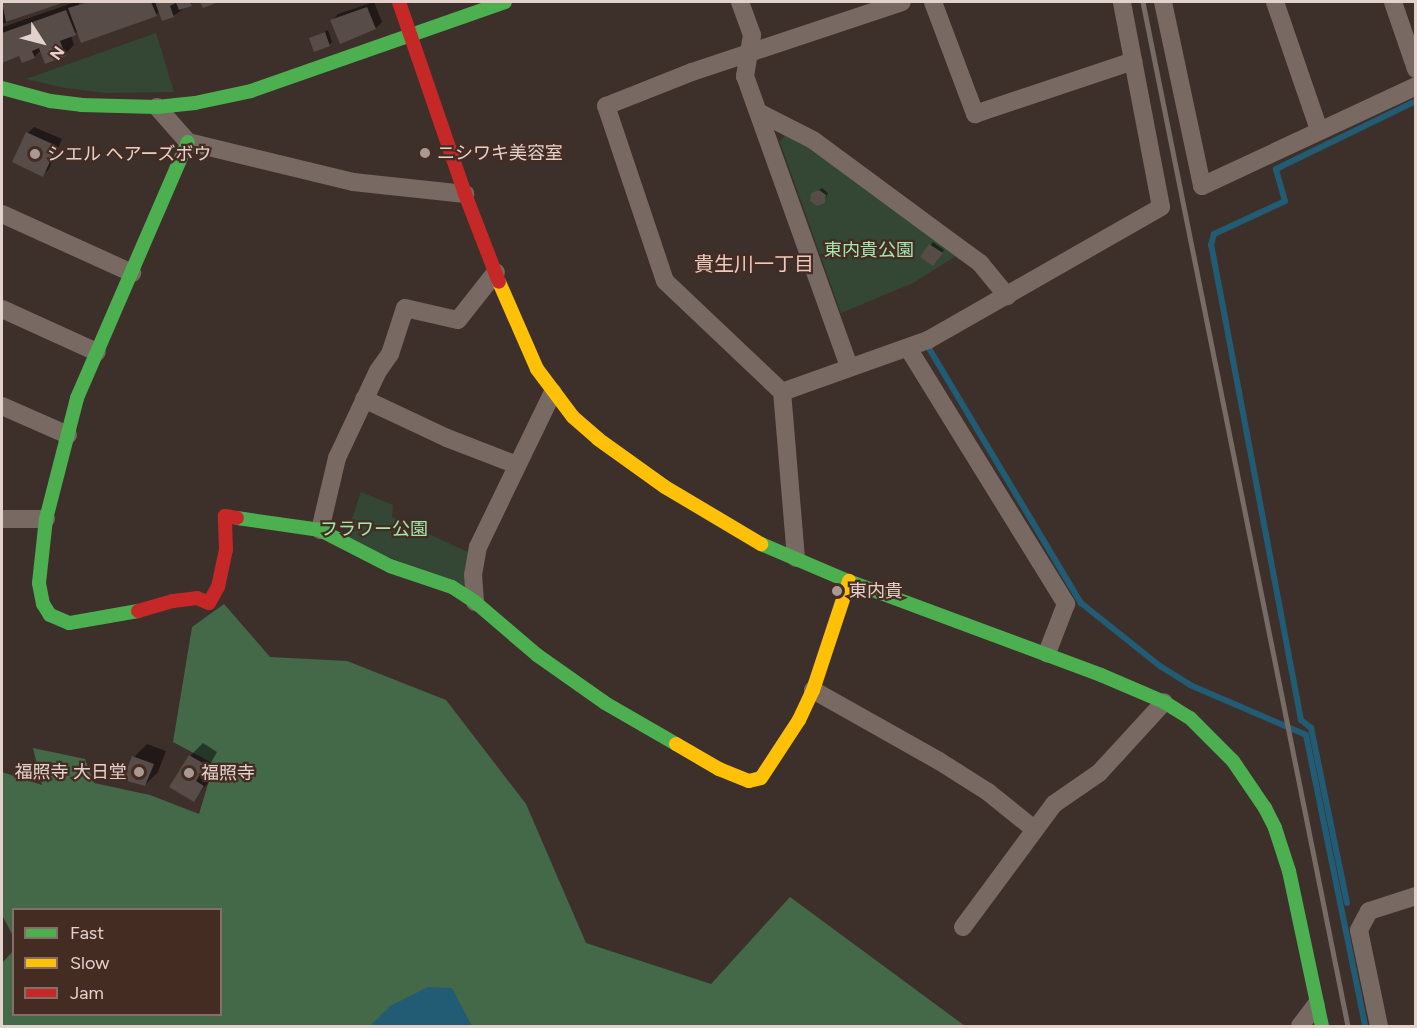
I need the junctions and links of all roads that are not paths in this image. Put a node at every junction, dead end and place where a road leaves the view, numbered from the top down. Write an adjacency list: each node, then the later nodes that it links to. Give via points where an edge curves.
1 (399, 2): 10 (street)
2 (505, 2): 10 (street)
3 (740, 2): 11 (street, via 752,35)
4 (902, 2): 11 (street)
5 (933, 2): 12 (street, via 975,114)
6 (1122, 2): 12 (street)
7 (1163, 2): 18 (street, via 1203,186)
8 (1275, 2): 18 (street)
9 (1393, 2): 13 (street)
10 (411, 37): 16 (street, via 251,91); 20 (street)
11 (749, 54): 17 (street, via 745,76); 30 (street, via 606,106 665,281)
12 (1133, 61): 24 (street, via 1161,207)
13 (1416, 69)
14 (1416, 86): 18 (street)
15 (2, 88): 16 (street, via 81,105)
16 (158, 107): 19 (street)
17 (760, 113): 24 (street, via 813,140 980,263); 28 (street)
18 (1319, 130)
19 (188, 142): 20 (street, via 353,182); 23 (street)
20 (465, 194): 22 (street)
21 (2, 214): 23 (street)
22 (496, 272): 29 (street, via 520,335); 31 (street, via 458,320 405,308 390,354)
23 (132, 273): 27 (street)
24 (1007, 296): 26 (street)
25 (2, 309): 27 (street)
26 (908, 348): 28 (street); 41 (street, via 1066,604)
27 (97, 352): 33 (street, via 77,398)
28 (849, 368): 30 (street)
29 (553, 392): 34 (street); 38 (street, via 598,439 665,487 753,540)
30 (782, 392): 38 (street)
31 (364, 399): 34 (street); 37 (street, via 334,467)
32 (2, 406): 33 (street)
33 (68, 435): 36 (street)
34 (517, 465): 40 (street, via 478,547 473,575)
35 (2, 519): 36 (street)
36 (46, 519): 37 (street, via 39,583 43,604 50,615 69,623 151,609 173,600 197,598 209,603 218,587 226,550 225,516)
37 (320, 530): 40 (street, via 390,566 452,587)
38 (796, 558): 39 (street)
39 (849, 581): 41 (street); 42 (street)
40 (475, 602): 42 (street, via 537,655 605,703 719,769 749,781 761,778 773,763)
41 (1047, 653): 43 (street)
42 (813, 690): 44 (street, via 939,761 988,792)
43 (1164, 702): 44 (street, via 1099,773 1054,804); 47 (street, via 1215,740 1265,807 1288,871)
44 (1034, 829): 46 (street)
45 (1416, 896): 50 (street, via 1369,911 1359,930)
46 (963, 927)
47 (1316, 1005): 48 (street); 49 (street)
48 (1300, 1026)
49 (1322, 1026)
50 (1379, 1026)

